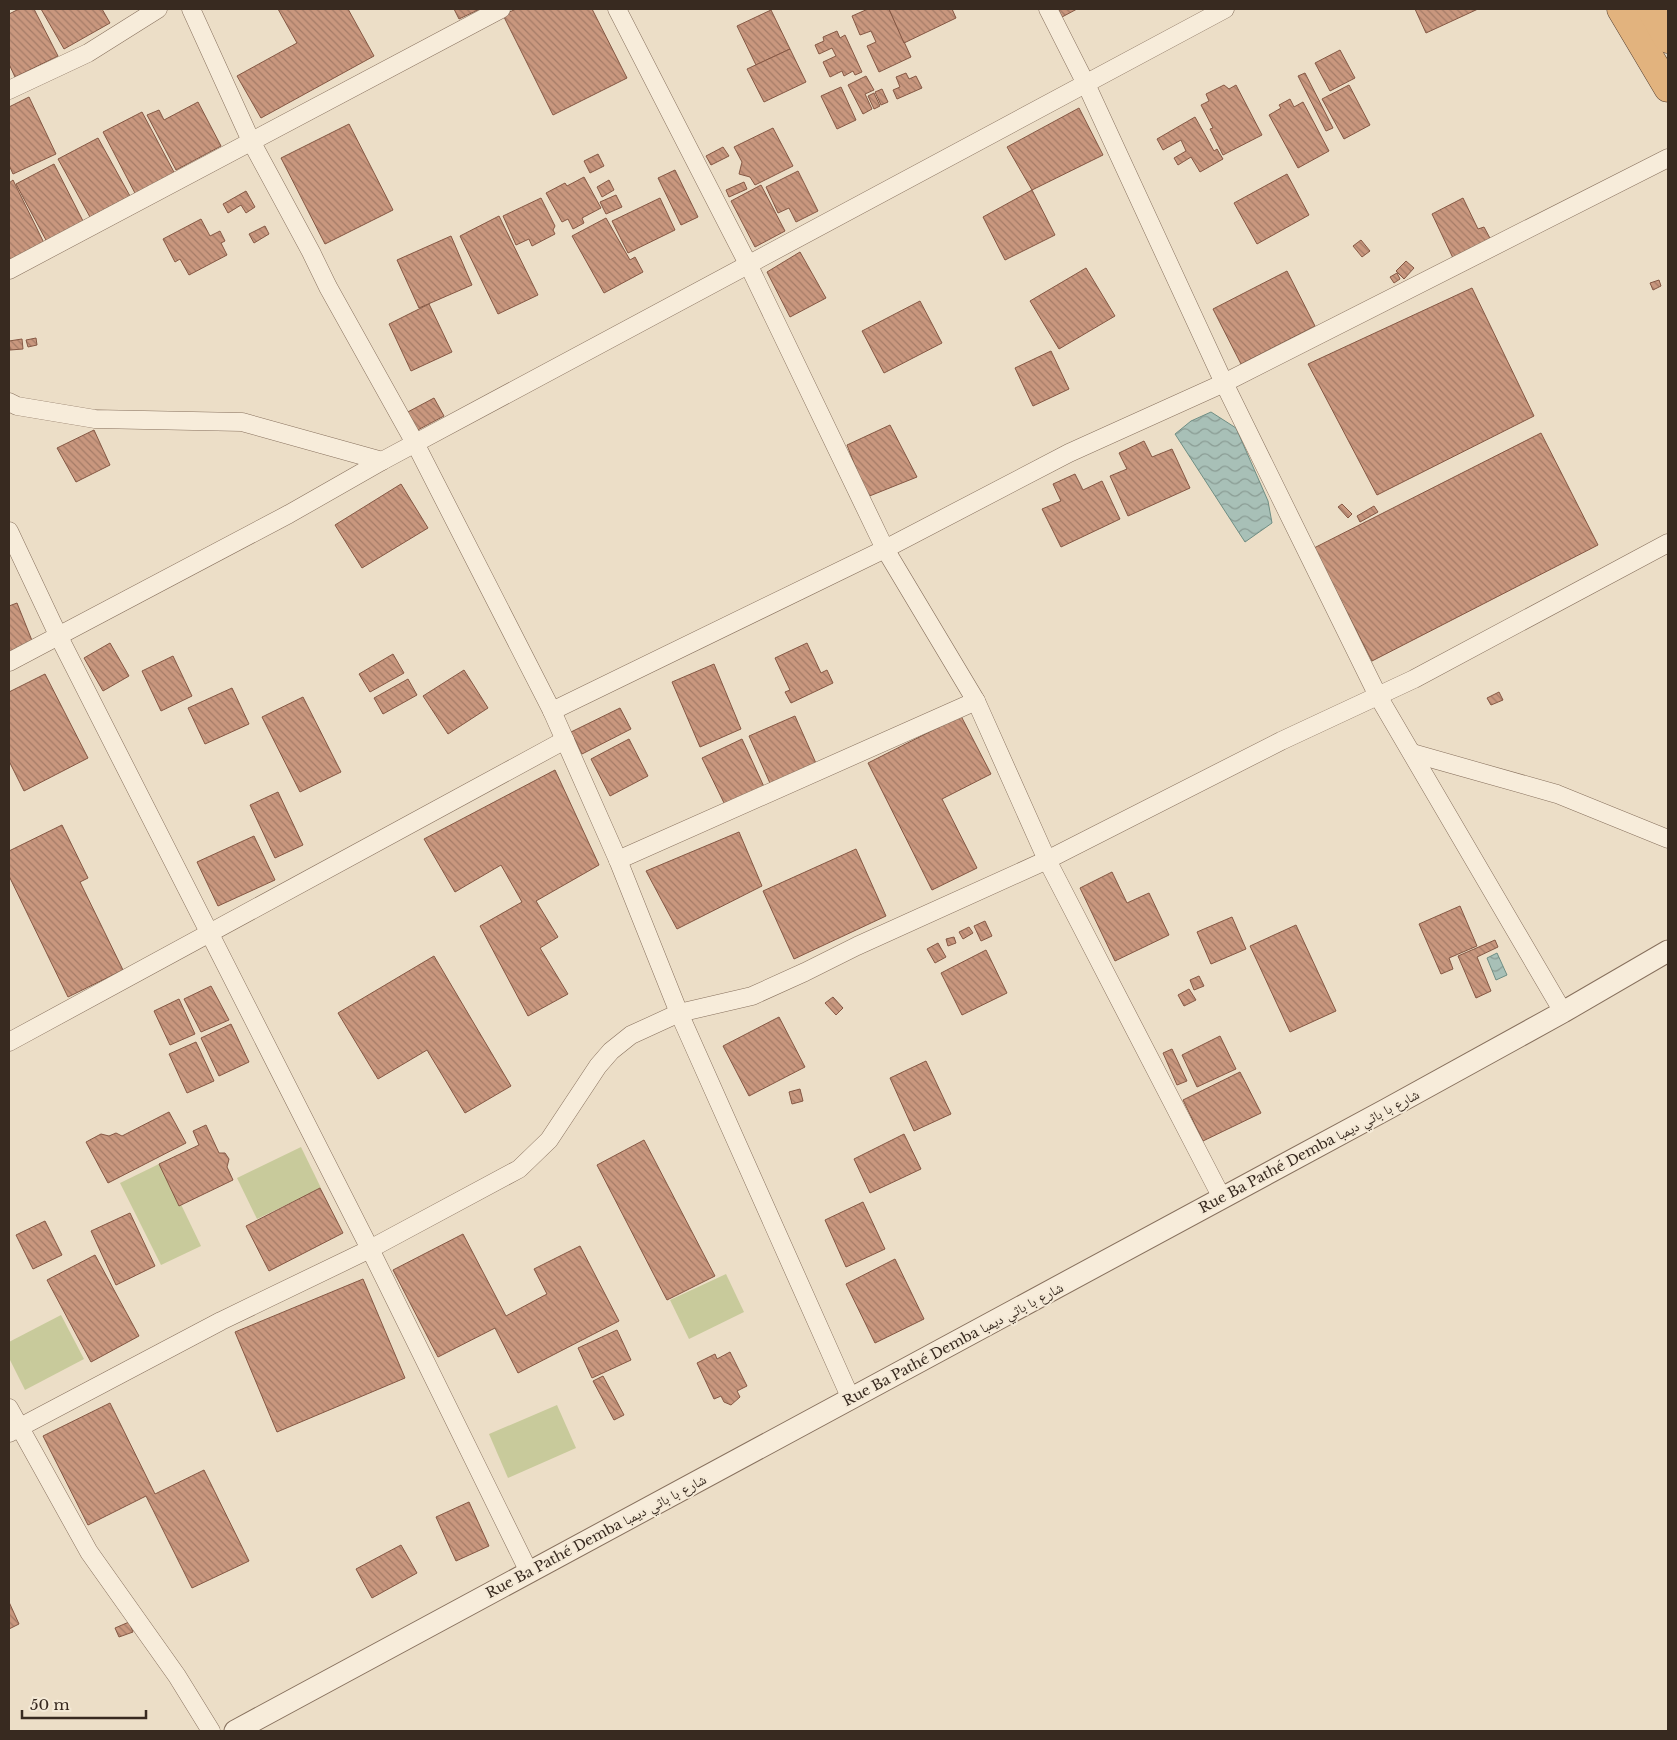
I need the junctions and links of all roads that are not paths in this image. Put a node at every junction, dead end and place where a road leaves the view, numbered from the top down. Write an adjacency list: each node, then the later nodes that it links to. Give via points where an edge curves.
1 (158, 9): 12 (street, via 88,53)
2 (192, 9): 13 (street)
3 (501, 9): 13 (street)
4 (617, 9): 15 (street)
5 (1048, 9): 10 (street)
6 (1225, 9): 10 (street)
7 (1621, 9): 11 (highway)
8 (1651, 9): 9 (highway)
9 (1668, 39)
10 (1086, 84): 15 (street); 17 (street)
11 (1668, 88)
12 (9, 90)
13 (251, 141): 16 (street); 19 (street)
14 (1668, 158): 17 (street)
15 (748, 264): 19 (street); 23 (street)
16 (9, 270)
17 (1224, 383): 23 (street, via 1069,453); 26 (street)
18 (9, 402): 20 (street, via 95,419 242,422)
19 (415, 443): 20 (street); 28 (street)
20 (382, 461): 24 (street, via 289,514)
21 (9, 532): 24 (street)
22 (1668, 543): 26 (street)
23 (885, 549): 27 (street); 28 (street)
24 (58, 635): 25 (street); 34 (street)
25 (9, 662)
26 (1378, 696): 30 (street); 33 (street, via 1281,741)
27 (976, 701): 32 (street); 33 (street)
28 (552, 711): 29 (street)
29 (565, 740): 32 (street); 34 (street)
30 (1412, 753): 31 (street, via 1557,794); 36 (street)
31 (1668, 839)
32 (618, 860): 37 (street)
33 (1047, 860): 37 (street, via 752,996); 39 (street)
34 (210, 933): 38 (street); 40 (street)
35 (1668, 951): 36 (street, Rue Ba Pathé Demba شارع با باثي ديمبا)
36 (1563, 1012): 39 (street, Rue Ba Pathé Demba شارع با باثي ديمبا)
37 (679, 1013): 40 (street, via 631,1035 611,1051 548,1140 518,1169); 41 (street)
38 (9, 1042)
39 (1222, 1198): 41 (street, Rue Ba Pathé Demba شارع با باثي ديمبا)
40 (370, 1249): 43 (street, via 221,1321); 44 (street)
41 (851, 1399): 44 (street, Rue Ba Pathé Demba شارع با باثي ديمبا)
42 (9, 1408): 43 (street)
43 (14, 1431): 45 (street, via 89,1552)
44 (529, 1572): 46 (street, Rue Ba Pathé Demba شارع با باثي ديمبا)
45 (211, 1731)
46 (234, 1731)

